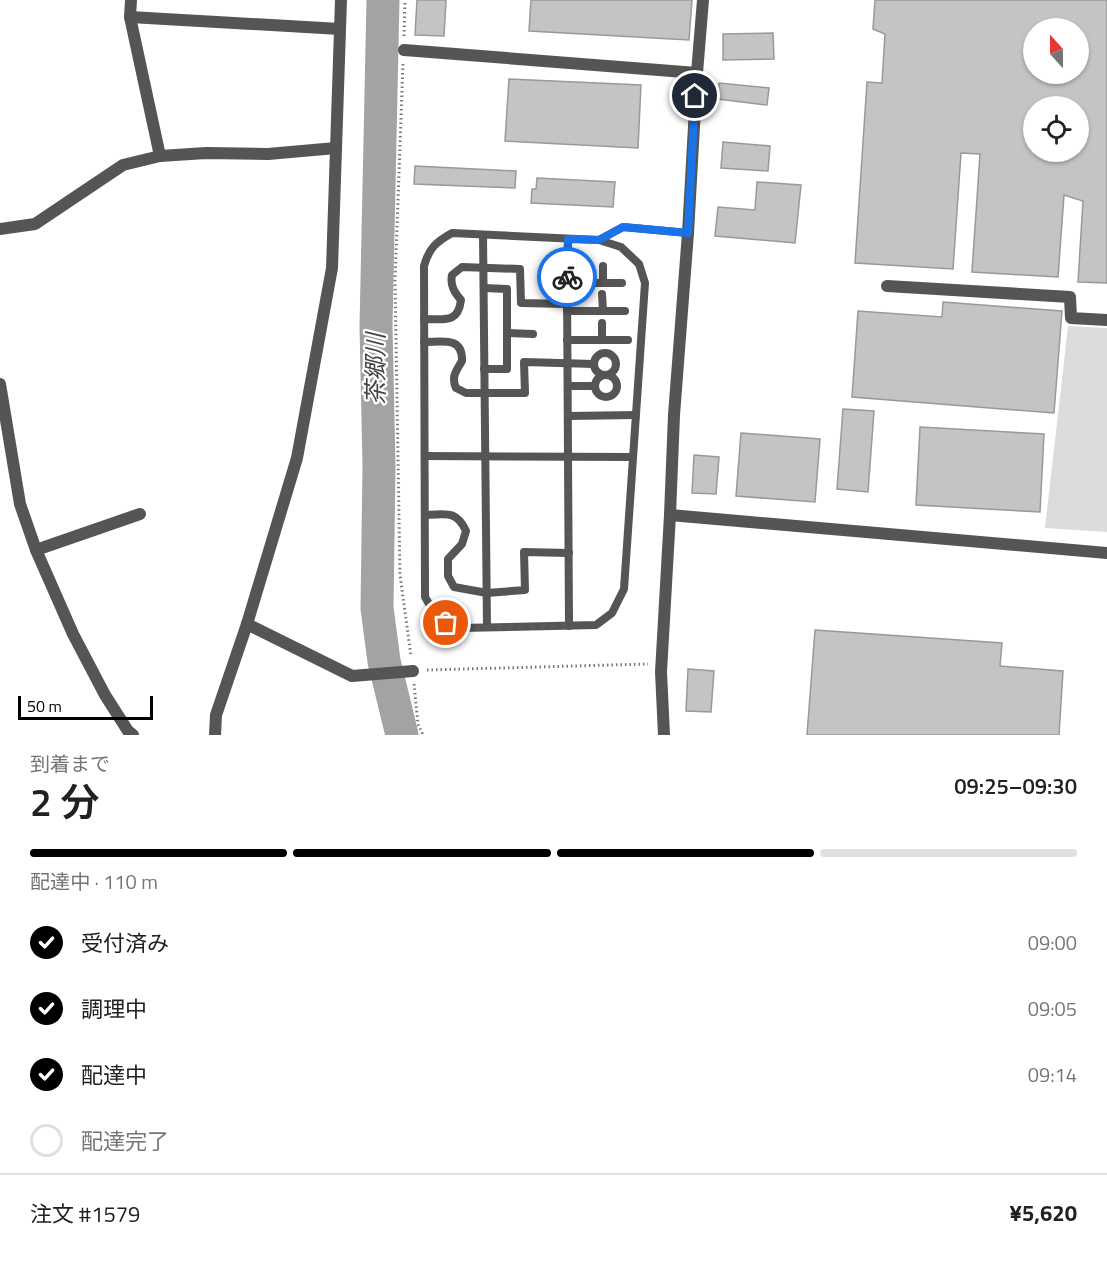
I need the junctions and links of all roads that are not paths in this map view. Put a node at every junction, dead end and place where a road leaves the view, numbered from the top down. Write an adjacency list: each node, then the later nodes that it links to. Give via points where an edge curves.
1 (130, 0): 4 (street)
2 (341, 0): 5 (street)
3 (703, 0): 7 (street)
4 (130, 17): 5 (street); 9 (street)
5 (340, 29): 8 (street)
6 (404, 50): 7 (street)
7 (697, 73): 11 (street)
8 (336, 148): 9 (street); 55 (street, via 332,268 297,458)
9 (160, 156): 10 (street, via 123,165 34,224)
10 (0, 229)
11 (688, 233): 14 (lane, via 623,227); 50 (street)
12 (483, 235): 13 (lane); 16 (lane); 26 (lane, via 452,233 428,253 424,266)
13 (568, 239): 14 (lane); 17 (lane)
14 (599, 240): 42 (lane, via 621,247 639,264 645,284)
15 (603, 266): 18 (lane)
16 (483, 268): 21 (lane); 23 (lane, via 520,269 521,303); 26 (lane, via 462,267 452,274 452,286 461,300 457,315 450,320)
17 (567, 283): 18 (lane); 23 (lane)
18 (603, 283): 19 (lane)
19 (622, 283)
20 (887, 286): 27 (street, via 1070,297 1071,318)
21 (483, 288): 29 (lane, via 507,290); 37 (lane)
22 (602, 294): 24 (lane)
23 (567, 308): 24 (lane); 31 (lane)
24 (603, 311): 25 (lane)
25 (625, 311)
26 (424, 319): 34 (lane)
27 (1107, 320)
28 (602, 322): 32 (lane)
29 (507, 333): 30 (lane); 37 (lane, via 507,369)
30 (533, 334)
31 (567, 340): 32 (lane); 35 (lane)
32 (602, 340): 33 (lane)
33 (628, 340)
34 (424, 342): 41 (lane, via 458,345 462,361 454,375 456,388); 44 (lane)
35 (568, 364): 36 (lane); 39 (lane); 41 (lane, via 525,362 525,393)
36 (594, 364)
37 (484, 369): 41 (lane)
38 (0, 384): 51 (street, via 20,504)
39 (568, 386): 40 (lane); 43 (lane)
40 (595, 386)
41 (484, 394): 45 (lane)
42 (636, 415): 43 (lane); 47 (lane)
43 (568, 416): 46 (lane)
44 (424, 456): 45 (lane); 49 (lane)
45 (485, 456): 46 (lane); 54 (lane)
46 (568, 457): 47 (lane); 52 (lane)
47 (633, 457): 56 (lane, via 624,589 612,613 596,625)
48 (140, 514): 51 (street)
49 (425, 515): 54 (lane, via 450,513 462,521 466,531 462,544 448,559 448,576 454,587); 57 (lane, via 425,597 434,613 446,623 460,628)
50 (670, 515): 53 (street); 61 (street, via 662,663)
51 (36, 550): 59 (street, via 73,634 105,695)
52 (569, 553): 54 (lane, via 524,552 525,590); 56 (lane)
53 (1107, 553)
54 (487, 593): 57 (lane)
55 (247, 624): 58 (street, via 352,676); 60 (street, via 216,715)
56 (569, 626): 57 (lane)
57 (487, 627)
58 (413, 671)
59 (133, 735)
60 (215, 735)
61 (664, 735)

